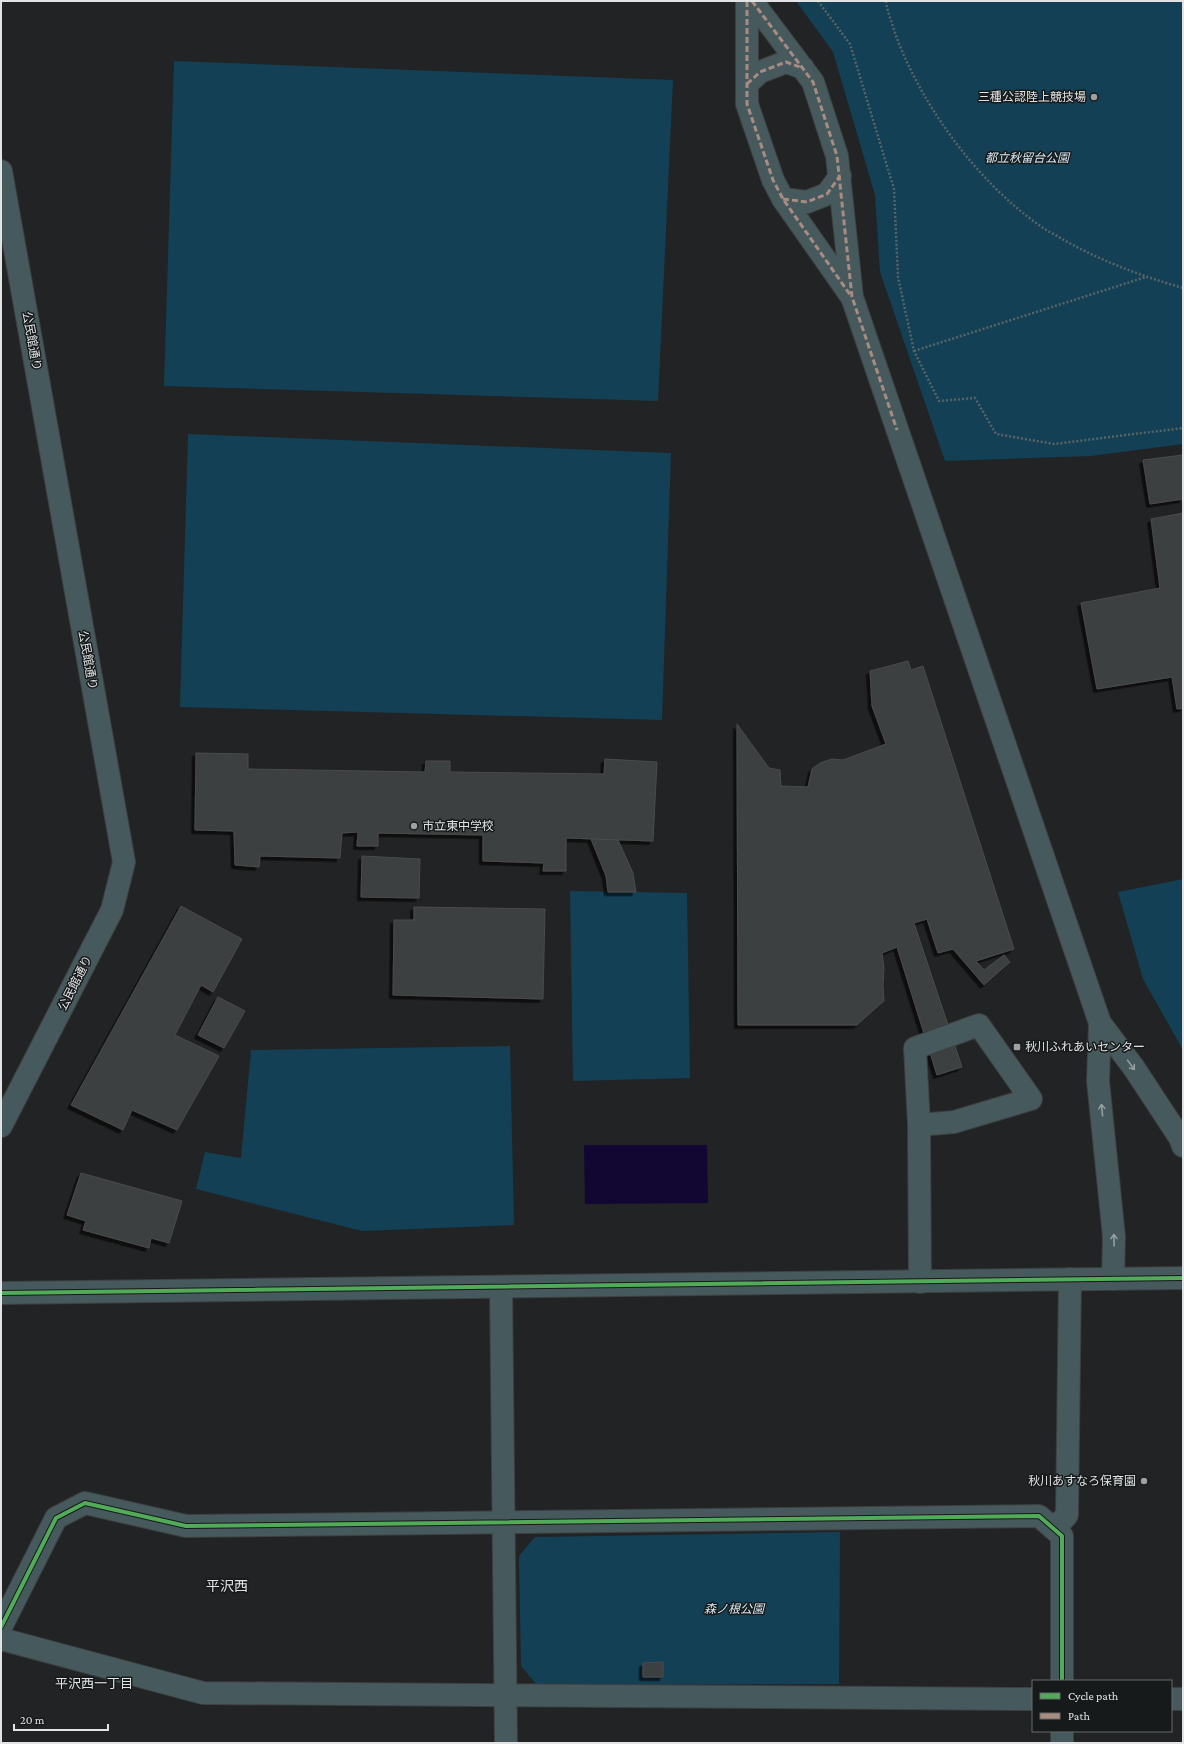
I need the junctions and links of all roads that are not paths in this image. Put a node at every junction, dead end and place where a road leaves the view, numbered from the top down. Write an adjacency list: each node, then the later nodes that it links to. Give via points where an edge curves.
1 (747, 1): 4 (street)
2 (752, 1): 3 (street)
3 (803, 68): 4 (street, via 786,62 760,72); 6 (street, via 813,82 837,156)
4 (746, 84): 7 (street, via 746,104 773,180)
5 (1, 171): 8 (street, 公民館通り)
6 (840, 176): 7 (street, via 827,194 807,202); 9 (street)
7 (783, 199): 9 (street)
8 (9, 256): 12 (street, 公民館通り, via 124,862 112,910)
9 (852, 297): 10 (street)
10 (1100, 1023): 13 (street, one-way to 13, via 1134,1068); 16 (street, one-way to 10, via 1114,1236 1098,1081)
11 (919, 1125): 11 (street, via 915,1048 979,1025 1031,1099 954,1122); 17 (street)
12 (1, 1126)
13 (1183, 1146)
14 (1183, 1278): 16 (street)
15 (1070, 1279): 16 (street); 17 (street); 21 (street, via 1067,1515)
16 (1113, 1279)
17 (920, 1282): 18 (street)
18 (501, 1287): 19 (street); 20 (street)
19 (1, 1293)
20 (504, 1521): 21 (street, via 1039,1516); 22 (street, via 186,1526 85,1503 56,1518); 25 (street)
21 (1054, 1529): 24 (street, via 1062,1536)
22 (1, 1627)
23 (1, 1639): 25 (street, via 203,1693)
24 (1062, 1680)
25 (506, 1696): 26 (street); 30 (street)
26 (1032, 1699)
27 (1172, 1699): 28 (street)
28 (1183, 1699)
29 (1062, 1732): 31 (street)
30 (506, 1743)
31 (1062, 1743)

